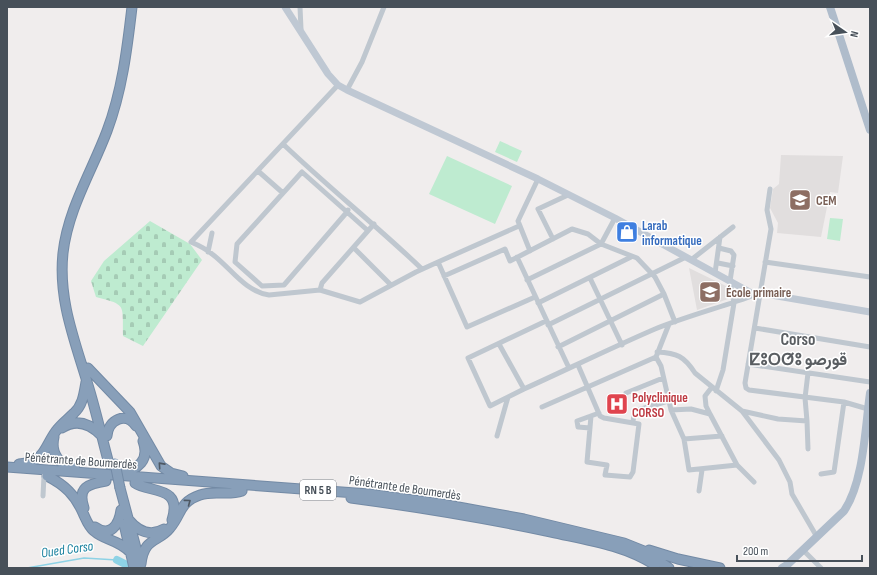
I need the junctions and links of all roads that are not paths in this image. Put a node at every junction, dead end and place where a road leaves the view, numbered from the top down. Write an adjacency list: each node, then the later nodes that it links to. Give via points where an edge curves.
1 (132, 7): 74 (highway, via 118,99 74,207 63,253 65,308)
2 (137, 7): 70 (highway, via 131,64 123,99 78,214 69,252 70,307)
3 (285, 7): 7 (main road)
4 (300, 7): 7 (street)
5 (384, 7): 9 (street, via 362,62)
6 (830, 7): 10 (main road)
7 (301, 29): 8 (main road, via 328,74)
8 (338, 85): 9 (main road); 11 (street)
9 (347, 90): 15 (main road)
10 (870, 130)
11 (283, 144): 12 (street); 13 (street)
12 (306, 166): 14 (street); 19 (street)
13 (258, 171): 17 (street); 33 (street, via 190,242)
14 (302, 172): 17 (street); 20 (street)
15 (538, 179): 18 (main road); 23 (street, via 519,218)
16 (770, 188): 38 (street, via 767,210 772,230)
17 (283, 193): 20 (street, via 237,244 235,262 262,286 284,285)
18 (568, 195): 21 (main road); 28 (street, via 538,209)
19 (351, 205): 20 (street); 22 (street)
20 (348, 212): 25 (street)
21 (615, 218): 29 (street); 36 (main road)
22 (374, 224): 30 (street); 41 (street)
23 (519, 226): 32 (street); 37 (street)
24 (733, 227): 27 (street)
25 (366, 229)
26 (212, 233): 33 (street)
27 (720, 237): 31 (street); 36 (street)
28 (553, 239): 29 (street, via 572,229 588,234); 32 (street)
29 (601, 244): 35 (street, via 621,250); 47 (street)
30 (354, 248): 49 (street); 50 (street, via 322,283)
31 (718, 248): 39 (street); 40 (street, via 733,252)
32 (530, 251): 34 (street)
33 (208, 252): 50 (street, via 244,283 262,294)
34 (516, 257): 44 (street, via 510,260 505,249); 47 (street)
35 (631, 257): 43 (street, via 637,258); 46 (street)
36 (689, 259): 42 (main road); 43 (street)
37 (438, 262): 41 (street); 44 (street)
38 (765, 262): 45 (street); 52 (street)
39 (718, 263): 40 (street); 42 (street)
40 (732, 266): 48 (street)
41 (422, 269): 49 (street)
42 (715, 273): 48 (main road)
43 (652, 274): 51 (street); 54 (street)
44 (444, 276): 53 (street, via 467,327)
45 (870, 277)
46 (590, 278): 54 (street); 55 (street)
47 (527, 280): 53 (street)
48 (730, 281): 52 (main road); 56 (street)
49 (392, 285): 50 (street, via 360,302)
50 (320, 290)
51 (664, 294): 58 (street); 59 (street)
52 (758, 294): 56 (street); 57 (main road); 62 (street)
53 (535, 297): 55 (street)
54 (601, 299): 58 (street); 60 (street)
55 (538, 303): 60 (street)
56 (734, 303): 59 (street, via 705,310); 78 (street, via 723,370)
57 (870, 312)
58 (611, 322): 64 (street); 65 (street)
59 (675, 322): 61 (street)
60 (547, 323): 63 (street); 65 (street)
61 (669, 324): 64 (street); 67 (street)
62 (755, 328): 66 (street); 68 (street)
63 (499, 344): 77 (street); 81 (street, via 468,358 490,406)
64 (622, 345): 69 (street)
65 (558, 347): 71 (street)
66 (870, 347)
67 (657, 355): 73 (street); 76 (street); 78 (street, via 677,354)
68 (748, 364): 72 (street); 83 (street, via 745,383 749,390)
69 (578, 365): 71 (street); 76 (street)
70 (88, 368): 96 (highway); 109 (highway, one-way to 70, via 174,474 161,466 130,412)
71 (569, 368): 77 (street)
72 (808, 373): 75 (street); 83 (street)
73 (663, 378): 79 (street); 84 (street)
74 (87, 380): 96 (highway); 102 (highway, via 78,409 56,430 44,452 28,463)
75 (870, 382)
76 (588, 388): 86 (street); 90 (street)
77 (524, 389): 81 (street)
78 (714, 389): 89 (street); 91 (street, via 705,396)
79 (626, 392)
80 (870, 393): 82 (main road)
81 (508, 397): 97 (street)
82 (870, 397): 87 (main road)
83 (805, 398): 85 (street); 93 (street)
84 (668, 401): 88 (street); 94 (street, via 638,410 634,414)
85 (844, 402): 87 (street); 106 (street, via 834,472)
86 (542, 407)
87 (868, 409): 118 (main road, via 858,475 851,501)
88 (671, 410): 91 (street, via 691,409); 99 (street)
89 (742, 411): 93 (street, via 778,419); 118 (street, via 779,460 790,482 792,494)
90 (599, 414): 92 (street); 94 (street, via 604,418)
91 (710, 414): 98 (street)
92 (591, 416): 95 (street); 95 (street, via 577,421 576,424 578,427)
93 (807, 421): 100 (street)
94 (633, 422): 95 (street, via 637,422 639,426 633,472 626,478 605,475 607,465 587,462)
95 (590, 428)
96 (104, 436): 105 (highway, via 92,427 78,422 65,426 55,436 53,448 58,460 64,465); 108 (highway, via 115,421 120,418 129,419 137,427 145,446 142,463 134,470); 112 (highway, bridge)
97 (497, 436)
98 (722, 436): 99 (street); 101 (street)
99 (684, 439): 103 (street, via 690,470)
100 (808, 449)
101 (737, 465): 103 (street); 110 (street)
102 (7, 467): 105 (highway, Pénétrante de Boumerdès / RN 5 B)
103 (702, 470): 114 (street)
104 (7, 472): 107 (highway, Pénétrante de Boumerdès / RN 5 B)
105 (86, 473): 108 (highway, Pénétrante de Boumerdès / RN 5 B)
106 (821, 474)
107 (46, 476): 108 (highway, Pénétrante de Boumerdès / RN 5 B); 115 (street); 121 (highway, via 70,490 94,532 118,542)
108 (104, 478): 109 (highway, Pénétrante de Boumerdès / RN 5 B); 111 (highway, Pénétrante de Boumerdès / RN 5 B); 116 (highway, via 83,490 81,499 87,517 95,528 107,531 117,526)
109 (209, 482): 119 (highway, Pénétrante de Boumerdès / RN 5 B, via 369,494 435,503 524,519)
110 (754, 482)
111 (135, 483): 113 (highway, Pénétrante de Boumerdès / RN 5 B); 117 (highway, via 166,493 173,504 174,512 169,525 156,533 140,530)
112 (118, 488): 116 (highway); 117 (highway)
113 (242, 490): 122 (highway, one-way to 113, via 147,546 170,528 180,509 189,500 206,493 232,493); 123 (highway, Pénétrante de Boumerdès / RN 5 B, via 347,498 489,519 608,545 632,553)
114 (700, 491)
115 (43, 496)
116 (121, 510): 121 (highway)
117 (129, 520): 122 (highway)
118 (817, 537): 120 (main road)
119 (624, 542): 124 (highway, Pénétrante de Boumerdès / RN 5 B, via 644,551); 125 (highway, via 678,559)
120 (803, 550): 126 (main road); 127 (street)
121 (131, 553): 122 (highway)
122 (139, 567)
123 (660, 568)
124 (669, 568)
125 (720, 568)
126 (782, 568)
127 (821, 568)

